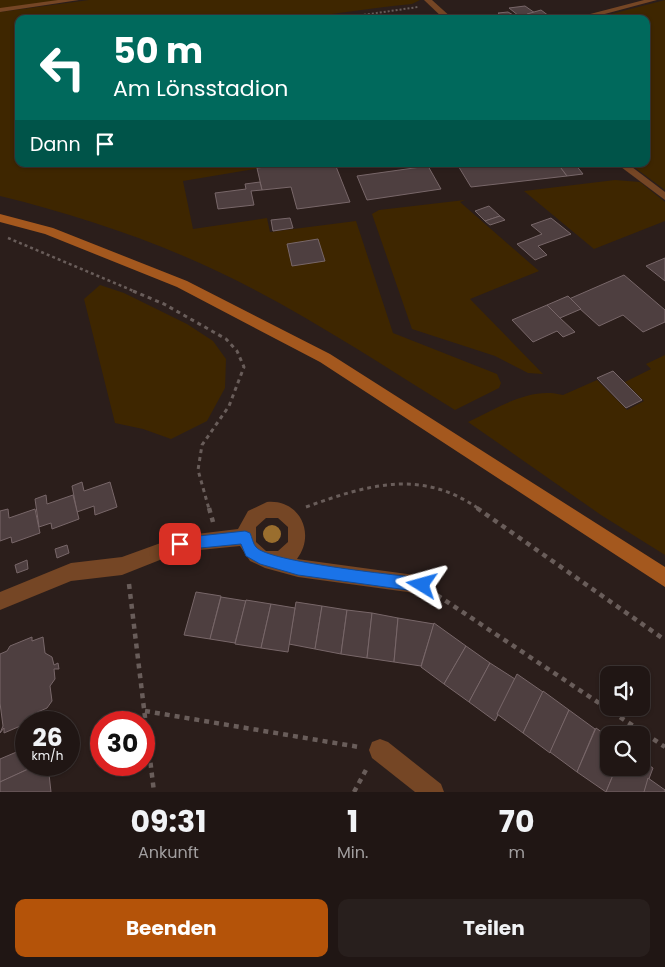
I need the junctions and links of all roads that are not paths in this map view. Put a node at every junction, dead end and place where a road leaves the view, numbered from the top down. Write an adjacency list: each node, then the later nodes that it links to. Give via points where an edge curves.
1 (75, 0): 4 (street)
2 (653, 0): 6 (street)
3 (431, 2): 5 (street)
4 (0, 10)
5 (445, 15)
6 (591, 15)
7 (626, 167): 8 (street)
8 (665, 197)
9 (0, 218): 12 (main road, via 49,231 182,284 325,358)
10 (245, 537): 11 (street, via 251,552 257,557); 11 (street, via 258,515 275,510 291,517 298,539 289,553); 14 (street, via 180,544 122,566 71,572)
11 (273, 560): 13 (street, via 298,568)
12 (665, 578)
13 (422, 585)
14 (0, 601)
15 (380, 750): 16 (street)
16 (432, 792)

